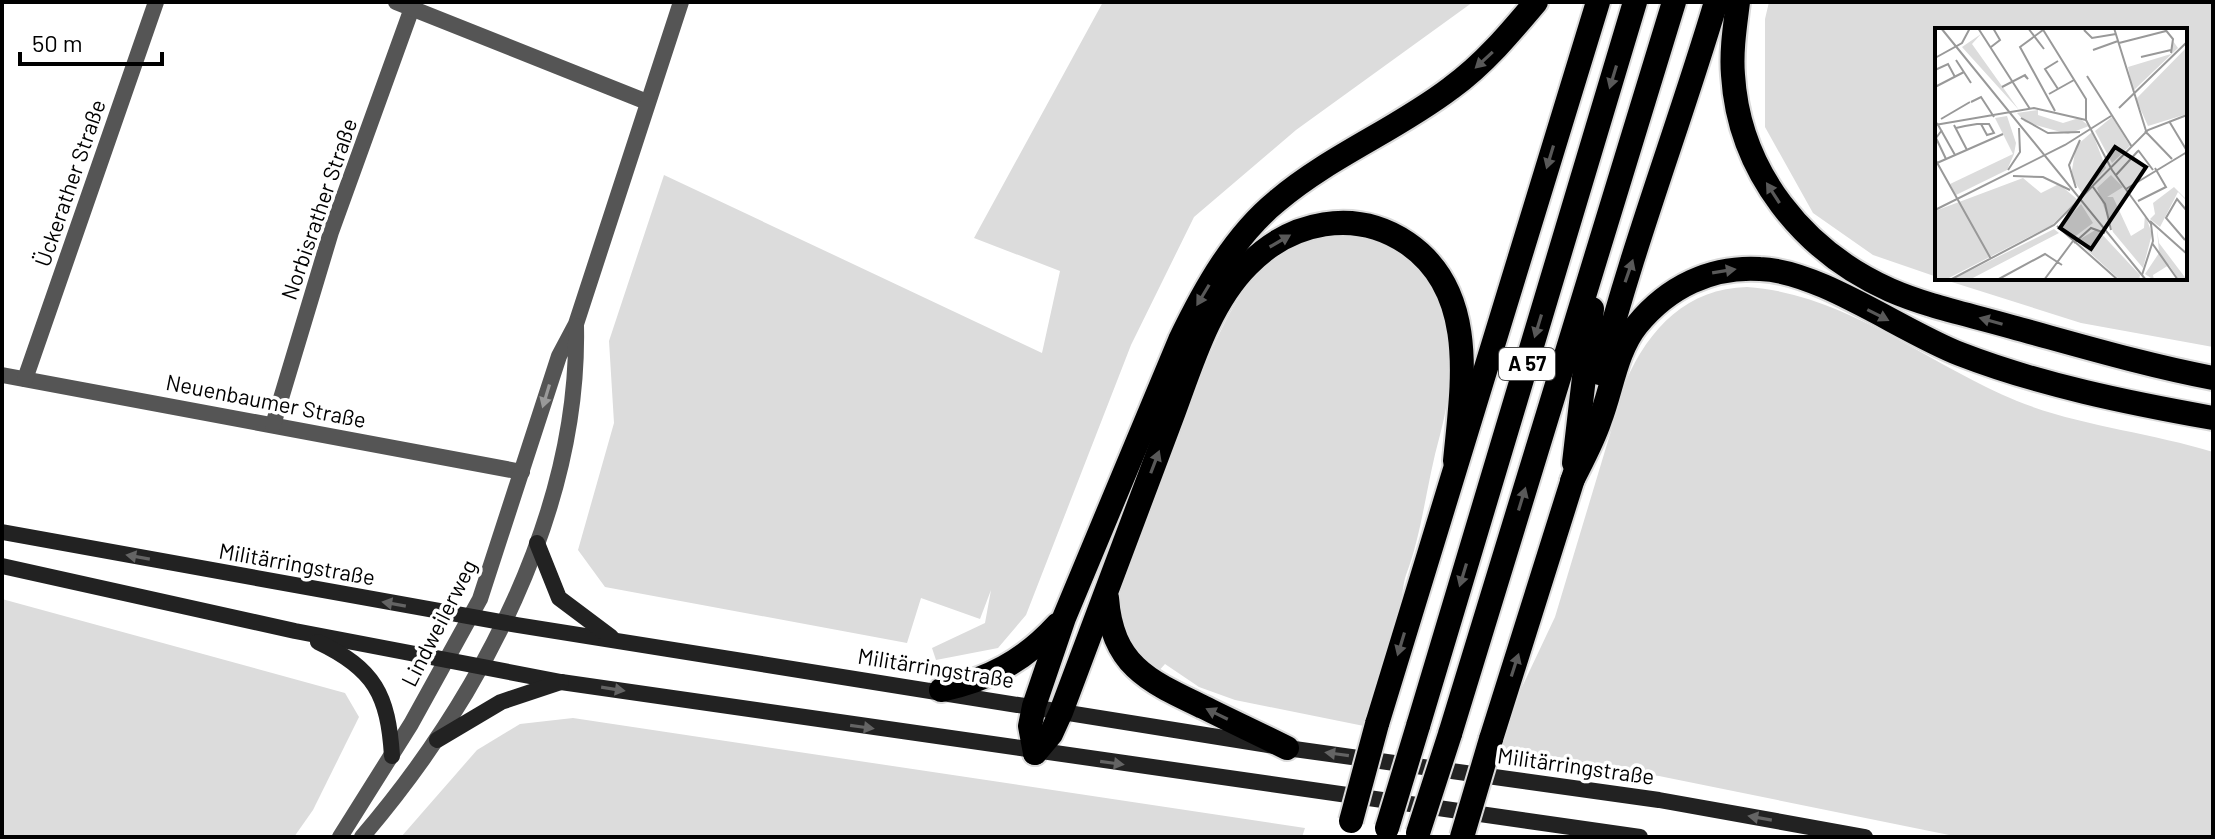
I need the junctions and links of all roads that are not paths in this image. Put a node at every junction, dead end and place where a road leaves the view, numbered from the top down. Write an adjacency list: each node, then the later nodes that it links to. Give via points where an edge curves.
1 (156, 2): 16 (street, Ückerather Straße)
2 (396, 2): 10 (street)
3 (681, 2): 11 (street, Lindweilerweg)
4 (1536, 2): 28 (highway, one-way to 28, via 1451,88 1274,202 1220,267 1180,340)
5 (1598, 2): 20 (highway, one-way to 20)
6 (1635, 2): 43 (highway, A 57, one-way to 43, bridge)
7 (1674, 2): 12 (highway, A 57)
8 (1716, 2): 22 (highway, one-way to 8, via 1618,303)
9 (1738, 2): 15 (highway, one-way to 9, via 1917,300 1830,255 1784,210 1763,178 1742,128 1733,73)
10 (412, 8): 11 (street); 18 (street, Norbisrather Straße, via 331,232)
11 (647, 102): 13 (street, Lindweilerweg)
12 (1599, 251): 22 (highway); 44 (highway, A 57, one-way to 12, bridge)
13 (576, 324): 21 (street, Lindweilerweg, one-way to 21, via 559,356); 24 (street, Lindweilerweg, via 577,361 568,416)
14 (2, 375): 16 (street, Neuenbaumer Straße)
15 (2213, 378)
16 (25, 379): 18 (street, Neuenbaumer Straße)
17 (2202, 416): 19 (highway); 22 (highway, one-way to 17, via 1600,423 1622,350 1638,323 1684,285 1730,270 1763,269 1794,276 1959,354 2032,378)
18 (273, 425): 21 (street, Neuenbaumer Straße)
19 (2213, 429)
20 (1455, 461): 26 (highway, one-way to 20, via 1219,304 1246,266 1287,236 1317,225 1356,222 1382,229 1420,252 1439,275 1461,334); 42 (highway, one-way to 42, bridge)
21 (522, 472): 27 (street, Lindweilerweg)
22 (1572, 481): 47 (highway, one-way to 22, bridge)
23 (2, 532): 27 (main road, Militärringstraße, one-way to 23)
24 (537, 543): 29 (street, Lindweilerweg); 31 (main road, via 559,598)
25 (2, 566): 30 (main road)
26 (1107, 593): 37 (highway); 39 (highway, one-way to 26, via 1145,678 1118,645)
27 (471, 617): 29 (main road, Militärringstraße); 32 (street, Lindweilerweg)
28 (1064, 618): 35 (highway, via 1012,665); 36 (highway)
29 (504, 623): 31 (main road, Militärringstraße); 33 (street, Lindweilerweg)
30 (295, 631): 32 (main road); 41 (main road, via 344,654 373,679 390,723)
31 (616, 640): 35 (main road, Militärringstraße)
32 (447, 660): 33 (main road); 41 (street, Lindweilerweg)
33 (481, 666): 34 (main road); 38 (street, Lindweilerweg)
34 (561, 682): 38 (main road, via 501,702); 40 (main road, one-way to 40)
35 (941, 690): 36 (main road, Militärringstraße)
36 (1034, 706): 37 (main road, Militärringstraße); 40 (highway, via 1030,726)
37 (1061, 712): 39 (main road, Militärringstraße); 40 (highway)
38 (437, 740): 46 (street, Lindweilerweg)
39 (1287, 748): 49 (main road, Militärringstraße, one-way to 39, via 1645,798)
40 (1035, 753): 48 (main road, one-way to 48)
41 (392, 756): 45 (street, Lindweilerweg)
42 (1348, 829)
43 (1386, 832)
44 (1417, 835)
45 (340, 837)
46 (362, 837)
47 (1462, 837)
48 (1640, 837)
49 (1865, 837)

